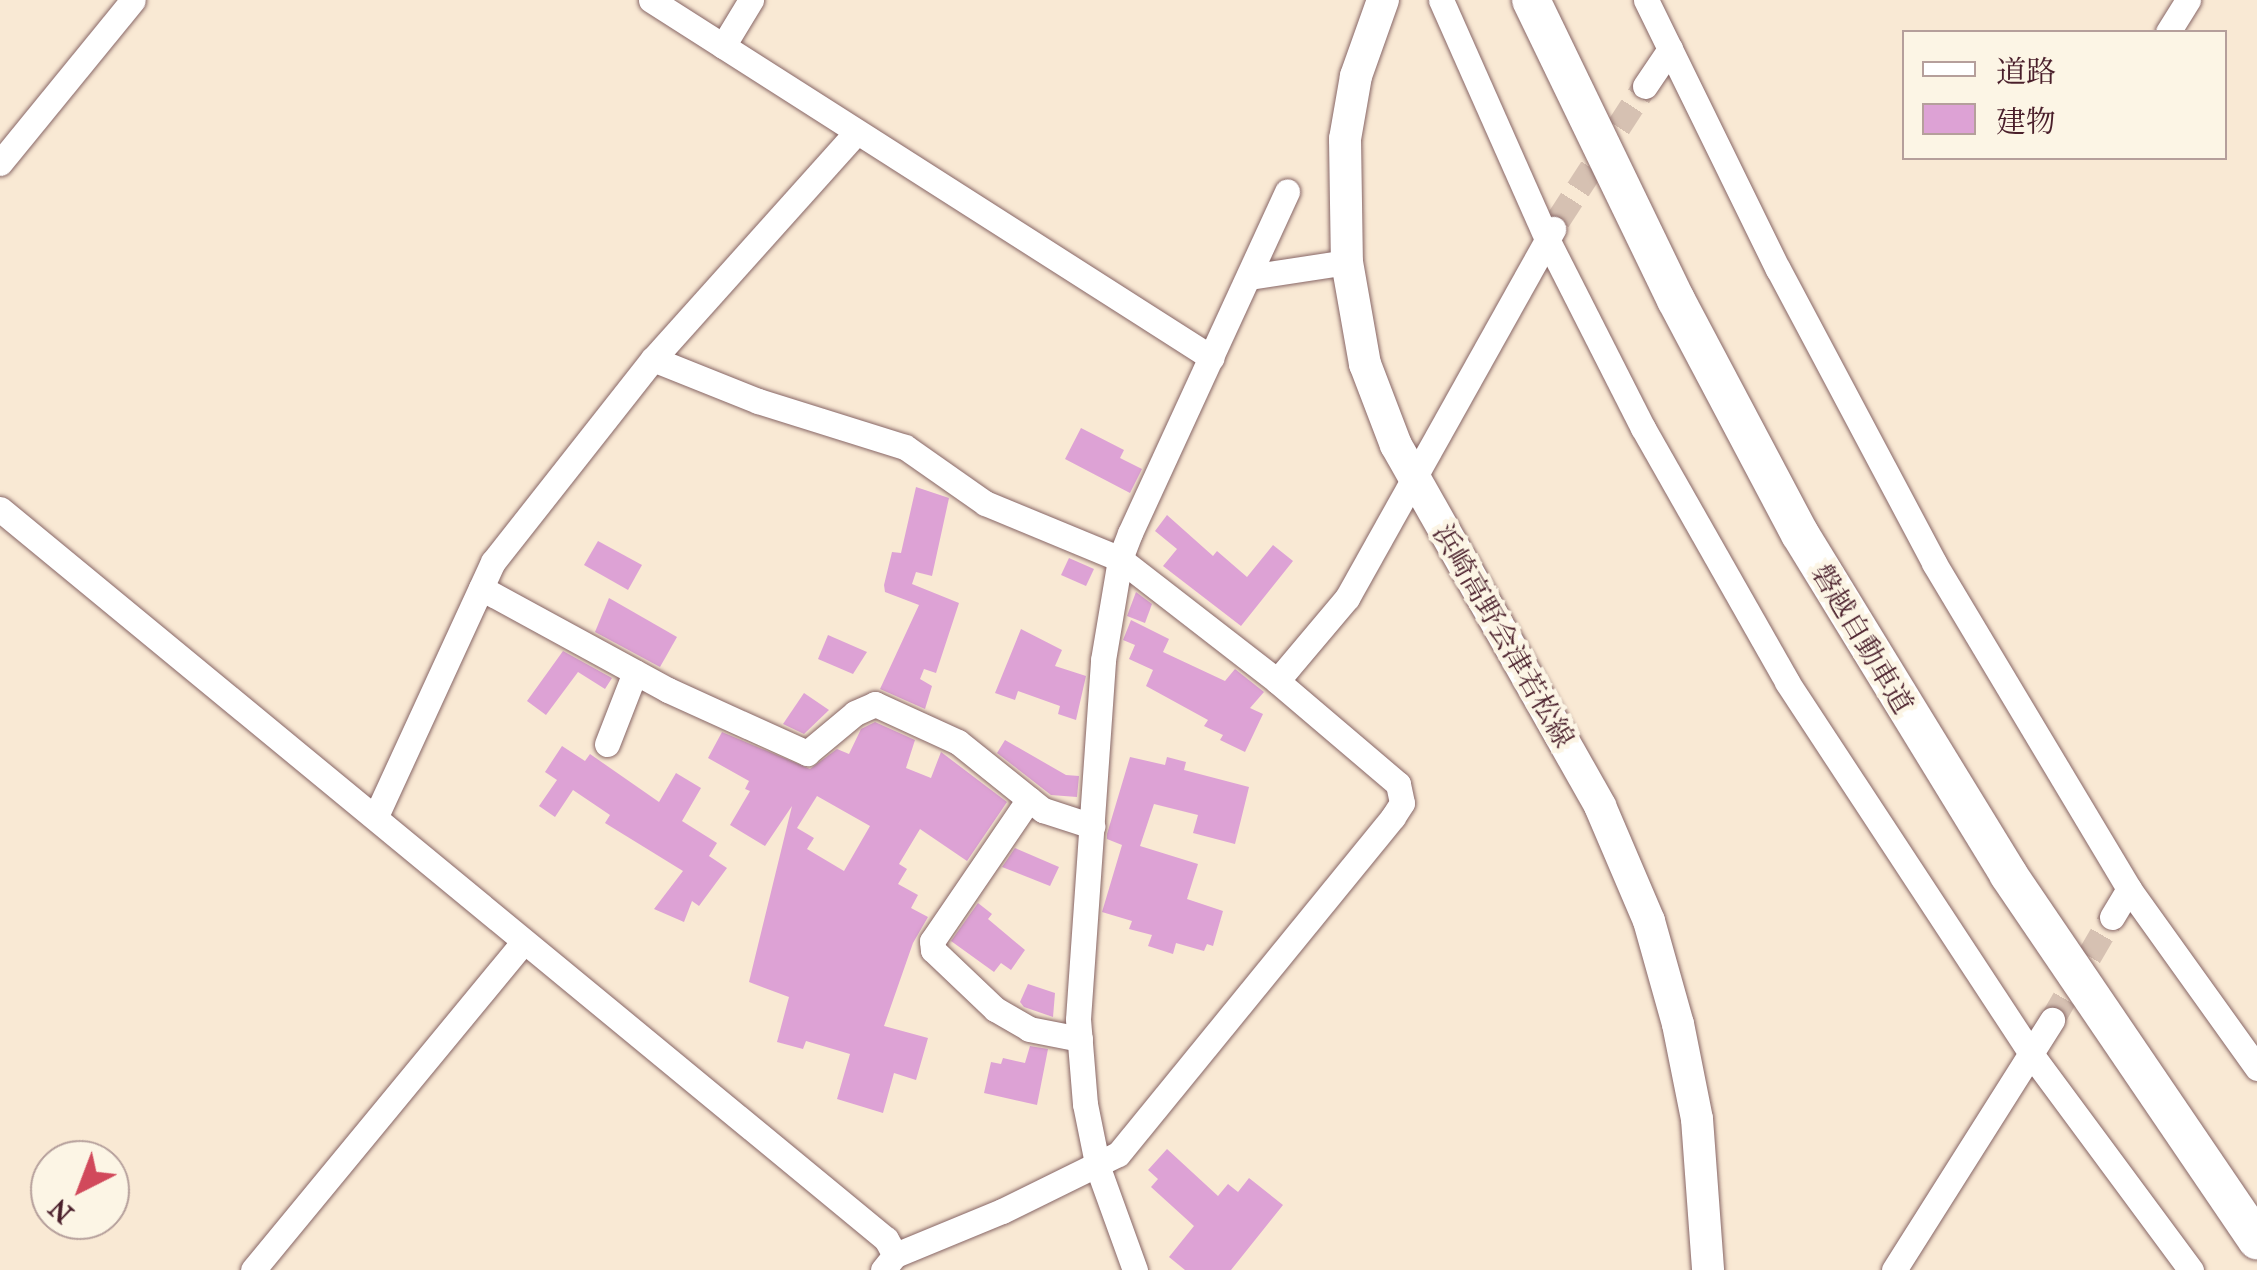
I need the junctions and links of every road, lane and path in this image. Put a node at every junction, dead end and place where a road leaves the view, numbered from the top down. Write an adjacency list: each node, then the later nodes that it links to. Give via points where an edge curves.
1 (133, 0): 14 (street)
2 (651, 0): 10 (street)
3 (752, 0): 10 (street)
4 (1383, 0): 17 (main road, 浜崎高野会津若松線, via 1356,76 1345,139)
5 (1441, 0): 16 (street)
6 (1531, 0): 39 (highway, 磐越自動車道, via 1626,201 1800,534 2008,874)
7 (1646, 0): 11 (street)
8 (2188, 0): 9 (street)
9 (2169, 30)
10 (723, 46): 13 (street)
11 (1670, 48): 12 (street); 31 (street, via 1934,562)
12 (1645, 86)
13 (856, 133): 19 (street); 20 (street)
14 (0, 163)
15 (1287, 191): 18 (street)
16 (1553, 230): 21 (street); 36 (street, via 1643,428 1788,682)
17 (1347, 262): 18 (street); 21 (main road, 浜崎高野会津若松線, via 1373,390)
18 (1249, 277): 20 (street)
19 (654, 358): 23 (street, via 758,401 905,447 985,503); 24 (street, via 493,562)
20 (1212, 358): 23 (street)
21 (1414, 478): 26 (street, via 1347,598); 43 (main road, 浜崎高野会津若松線, via 1600,806 1650,921 1697,1120)
22 (0, 509): 29 (street)
23 (1120, 560): 26 (street); 30 (street, via 1103,660)
24 (481, 588): 25 (street); 29 (street)
25 (635, 672): 27 (street); 28 (street, via 806,754 875,704 958,742)
26 (1277, 681): 38 (street, via 1398,784 1402,803 1118,1154)
27 (607, 744)
28 (1028, 799): 30 (street); 35 (street, via 932,941 994,1010 1029,1029)
29 (376, 816): 33 (street)
30 (1092, 826): 35 (street)
31 (2129, 889): 32 (street); 37 (street)
32 (2112, 917)
33 (524, 943): 40 (street, via 886,1239); 41 (street)
34 (2052, 1020): 36 (street)
35 (1080, 1039): 38 (street)
36 (2031, 1054): 44 (street); 45 (street)
37 (2257, 1068)
38 (1098, 1168): 40 (street); 42 (street)
39 (2257, 1241)
40 (889, 1262)
41 (253, 1270)
42 (1135, 1270)
43 (1708, 1270)
44 (1894, 1270)
45 (2191, 1270)

